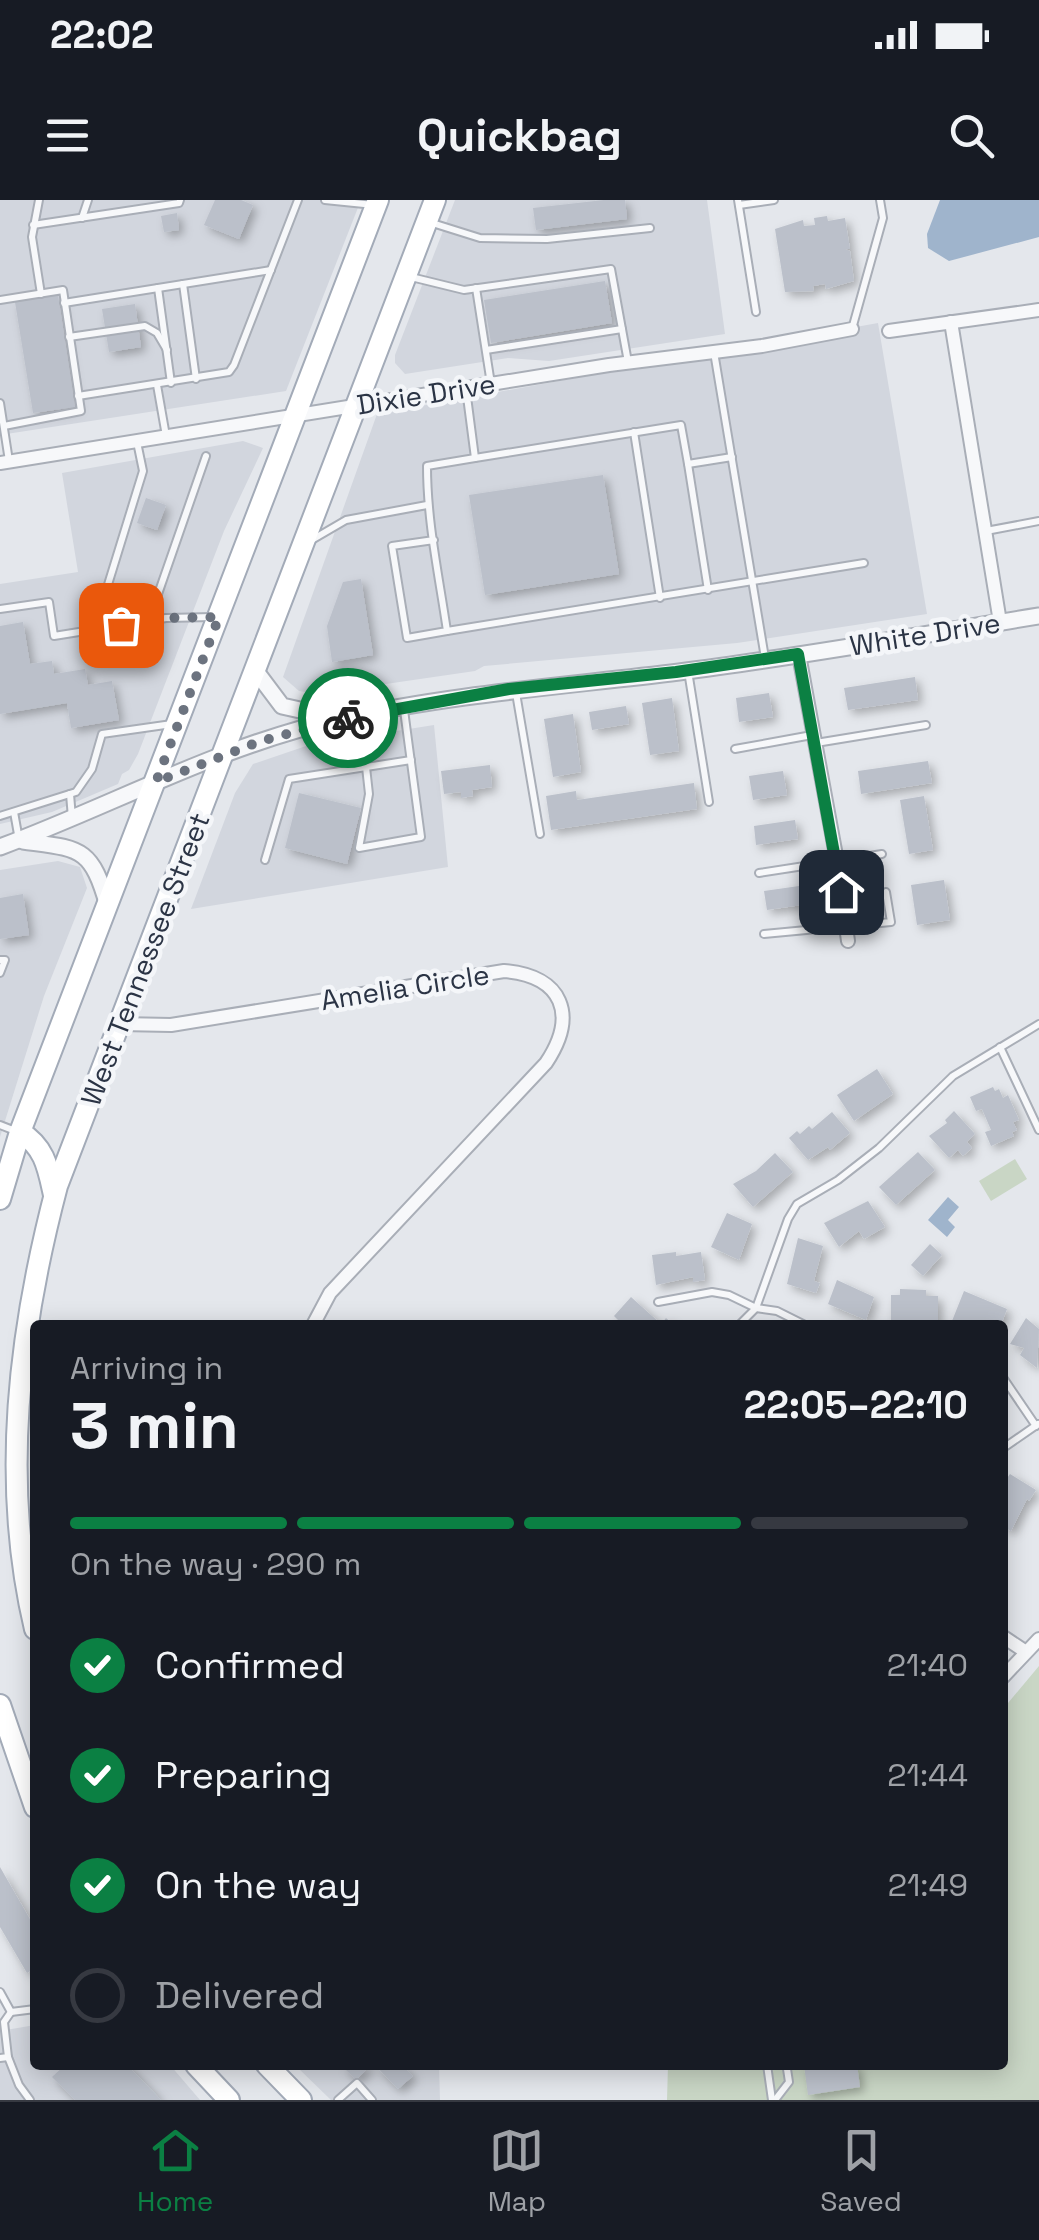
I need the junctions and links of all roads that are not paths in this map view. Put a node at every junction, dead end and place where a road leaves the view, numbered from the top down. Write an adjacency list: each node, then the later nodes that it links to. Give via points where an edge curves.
1 (38, 200): 15 (lane)
2 (88, 200): 13 (lane)
3 (135, 200): 12 (lane)
4 (180, 200): 12 (lane)
5 (298, 200): 17 (lane)
6 (325, 200): 10 (lane)
7 (435, 200): 14 (main road, West Tennessee Street)
8 (774, 200): 11 (lane)
9 (880, 200): 29 (lane, via 883,218)
10 (377, 202): 44 (main road, West Tennessee Street)
11 (739, 203): 26 (lane)
12 (130, 210): 13 (lane)
13 (82, 218): 15 (lane)
14 (426, 222): 16 (lane, via 480,238); 18 (main road, West Tennessee Street)
15 (33, 225): 22 (lane)
16 (650, 228)
17 (271, 270): 19 (lane); 36 (lane, via 234,365 222,375)
18 (406, 276): 21 (lane); 42 (main road, West Tennessee Street)
19 (183, 284): 20 (lane); 36 (lane)
20 (158, 288): 24 (lane); 32 (lane)
21 (476, 288): 28 (lane, via 611,269); 33 (lane)
22 (42, 294): 23 (lane); 24 (lane, via 63,290)
23 (0, 300)
24 (64, 302): 31 (lane)
25 (1039, 310): 27 (street)
26 (756, 312)
27 (951, 322): 30 (street); 56 (street)
28 (622, 330): 33 (lane); 35 (lane)
29 (852, 330): 34 (street, Dixie Drive)
30 (889, 331)
31 (70, 337): 32 (lane, via 144,326 158,333); 41 (lane)
32 (166, 350): 37 (lane)
33 (486, 350): 39 (lane)
34 (714, 352): 35 (street, Dixie Drive); 50 (lane)
35 (628, 363): 39 (street, Dixie Drive)
36 (196, 379): 37 (lane)
37 (171, 382): 38 (lane)
38 (157, 384): 41 (lane); 47 (lane)
39 (491, 384): 40 (street, Dixie Drive)
40 (466, 388): 42 (street, Dixie Drive); 51 (lane)
41 (78, 396): 45 (lane, via 78,414)
42 (356, 404): 44 (street, Dixie Drive); 58 (main road, West Tennessee Street)
43 (0, 408): 45 (lane)
44 (296, 417): 47 (street, Dixie Drive); 65 (main road, West Tennessee Street)
45 (4, 426): 52 (lane)
46 (634, 432): 51 (lane); 53 (lane, via 681,425); 62 (lane)
47 (166, 438): 48 (street, Dixie Drive)
48 (137, 442): 52 (street, Dixie Drive); 68 (lane, via 143,471)
49 (206, 456): 66 (lane)
50 (732, 457): 53 (lane); 60 (lane)
51 (475, 458): 54 (lane, via 426,466)
52 (5, 462)
53 (688, 464): 61 (lane)
54 (426, 505): 57 (lane); 58 (lane, via 346,520)
55 (1039, 520): 56 (lane)
56 (985, 531): 67 (street)
57 (434, 540): 69 (lane); 69 (lane, via 392,546 407,638)
58 (304, 544): 72 (main road, West Tennessee Street)
59 (864, 564): 60 (lane)
60 (752, 583): 61 (lane); 71 (lane)
61 (708, 590): 62 (lane)
62 (660, 598): 69 (lane)
63 (0, 609): 68 (lane, via 49,602 54,636)
64 (1039, 616): 67 (street, White Drive)
65 (219, 617): 66 (lane); 77 (main road, West Tennessee Street)
66 (148, 621): 68 (lane)
67 (1000, 622): 70 (street, White Drive)
68 (94, 630)
69 (447, 631)
70 (798, 654): 71 (street, White Drive); 79 (street)
71 (765, 660): 73 (street, White Drive)
72 (255, 670): 76 (street, via 282,706); 81 (main road, West Tennessee Street)
73 (688, 670): 74 (street, White Drive); 86 (lane)
74 (515, 688): 75 (street, White Drive); 90 (lane)
75 (404, 708): 76 (street, White Drive); 82 (lane)
76 (340, 719): 81 (street, White Drive)
77 (178, 724): 84 (main road, West Tennessee Street); 85 (lane, via 102,734 92,769)
78 (926, 725): 79 (lane)
79 (815, 738): 80 (lane); 95 (street)
80 (735, 749)
81 (223, 754): 84 (street, White Drive); 104 (main road, West Tennessee Street)
82 (411, 760): 83 (lane); 83 (lane, via 422,836 359,848 370,794)
83 (366, 767): 94 (lane, via 289,779)
84 (156, 782): 89 (street, White Drive); 98 (main road, West Tennessee Street)
85 (70, 794): 87 (lane); 89 (lane)
86 (708, 802)
87 (14, 812): 88 (lane); 91 (lane)
88 (0, 816)
89 (73, 820): 91 (street, White Drive)
90 (540, 834)
91 (18, 840): 92 (street, White Drive); 98 (street, via 64,846 89,858)
92 (0, 847)
93 (882, 854): 95 (lane)
94 (266, 860)
95 (837, 861): 96 (lane); 99 (street)
96 (759, 873)
97 (886, 892): 99 (lane, via 891,922)
98 (108, 906): 108 (main road, West Tennessee Street)
99 (846, 924): 100 (lane); 101 (street)
100 (764, 934)
101 (848, 941)
102 (0, 960): 103 (lane)
103 (0, 973)
104 (120, 1024): 109 (main road, West Tennessee Street); 113 (street, Amelia Circle, via 172,1024 504,970 540,978 560,1000 563,1030 546,1063 330,1294)
105 (1039, 1024): 106 (lane)
106 (1000, 1047): 107 (lane); 112 (lane, via 952,1076 879,1148 798,1204)
107 (1039, 1130)
108 (8, 1139): 109 (main road, via 34,1141); 110 (main road, West Tennessee Street)
109 (54, 1197): 117 (main road, West Tennessee Street)
110 (0, 1199)
111 (658, 1302): 112 (lane, via 712,1292)
112 (756, 1308): 114 (lane); 115 (lane)
113 (316, 1320)
114 (744, 1320)
115 (794, 1320)
116 (1008, 1384): 118 (lane)
117 (8, 1419): 120 (main road, West Tennessee Street)
118 (1037, 1425): 119 (lane)
119 (1008, 1445)
120 (30, 1607)
121 (1039, 1639): 123 (street)
122 (1008, 1640): 123 (street)
123 (1026, 1652): 124 (street)
124 (1008, 1672)
125 (1, 1713): 126 (main road)
126 (30, 1789)
127 (0, 1992): 129 (lane)
128 (30, 2009): 129 (lane)
129 (12, 2012): 130 (lane, via 4,2022)
130 (4, 2057): 135 (lane)
131 (201, 2070): 136 (main road)
132 (273, 2070): 137 (main road)
133 (767, 2070): 140 (lane)
134 (787, 2070): 140 (lane, via 789,2082)
135 (30, 2100)
136 (229, 2100)
137 (301, 2100)
138 (338, 2100): 139 (lane, via 356,2084)
139 (372, 2100)
140 (773, 2100)

